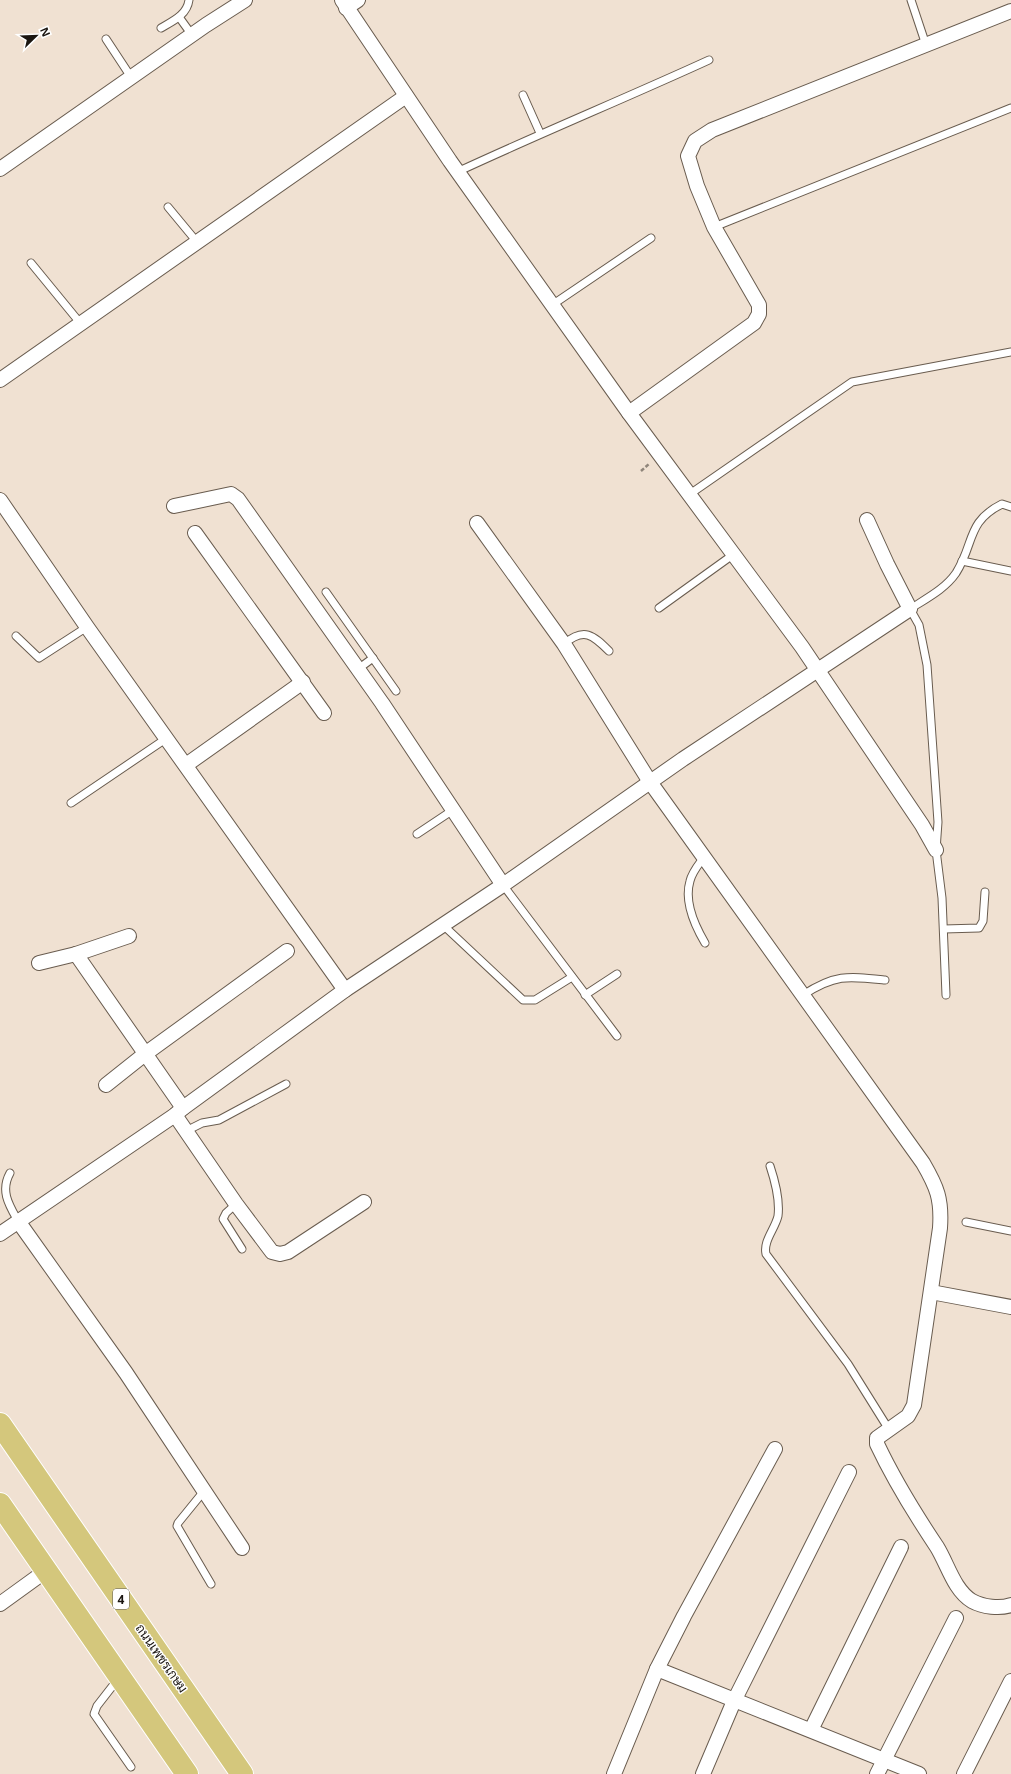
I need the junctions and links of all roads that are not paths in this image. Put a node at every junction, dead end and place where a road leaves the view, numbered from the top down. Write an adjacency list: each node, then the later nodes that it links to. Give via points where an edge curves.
1 (189, 0): 7 (lane)
2 (245, 0): 9 (street)
3 (358, 0): 5 (street)
4 (911, 0): 11 (lane)
5 (344, 4): 15 (street)
6 (1011, 11): 11 (street)
7 (179, 17): 8 (lane); 9 (lane)
8 (161, 28)
9 (192, 35): 13 (street)
10 (106, 39): 13 (lane)
11 (926, 45): 21 (street, via 712,130 695,141 688,156)
12 (709, 60): 17 (lane)
13 (131, 77): 18 (street)
14 (523, 95): 17 (lane)
15 (406, 96): 19 (street); 23 (street)
16 (1011, 108): 21 (lane)
17 (540, 133): 19 (lane)
18 (0, 169)
19 (458, 172): 25 (street)
20 (168, 207): 23 (lane)
21 (714, 227): 29 (street, via 759,305 759,314 754,323)
22 (651, 238): 25 (lane)
23 (197, 242): 26 (street)
24 (31, 263): 26 (lane)
25 (552, 305): 29 (street)
26 (81, 324): 28 (street)
27 (1011, 352): 30 (lane, via 852,382)
28 (0, 380)
29 (629, 413): 30 (street)
30 (690, 494): 37 (street)
31 (0, 500): 43 (street)
32 (174, 506): 48 (street, via 231,494 238,498)
33 (1011, 507): 38 (lane, via 1002,504 988,511 974,527)
34 (867, 520): 42 (street, via 886,564)
35 (477, 523): 45 (street)
36 (195, 533): 50 (street)
37 (734, 554): 41 (lane); 49 (street)
38 (962, 561): 39 (lane); 42 (lane, via 956,573 942,589)
39 (1011, 572)
40 (326, 592): 47 (lane)
41 (659, 608)
42 (910, 609): 49 (street); 59 (lane, via 919,625 927,665 938,822)
43 (87, 627): 44 (lane, via 39,658); 53 (street)
44 (16, 636)
45 (564, 644): 46 (lane, via 573,637 584,634 595,637); 55 (street)
46 (609, 651)
47 (372, 658): 48 (lane); 51 (lane)
48 (358, 669): 57 (street)
49 (819, 671): 55 (street); 59 (street)
50 (303, 682): 52 (street); 54 (street)
51 (396, 691)
52 (324, 713)
53 (167, 738): 54 (street); 56 (lane)
54 (186, 765): 73 (street)
55 (650, 782): 60 (street); 61 (street)
56 (71, 804)
57 (453, 810): 58 (lane); 61 (street)
58 (417, 834)
59 (936, 850): 64 (lane)
60 (704, 857): 66 (lane, via 690,881 688,900); 75 (street)
61 (503, 885): 63 (street); 71 (lane)
62 (985, 892): 64 (lane, via 983,921 978,928)
63 (443, 925): 71 (lane, via 523,1000 535,1000); 73 (street)
64 (944, 929): 76 (lane)
65 (129, 936): 68 (street)
66 (705, 943)
67 (287, 951): 78 (street)
68 (76, 954): 69 (street); 78 (street)
69 (39, 963)
70 (617, 974): 74 (lane)
71 (572, 977): 74 (lane)
72 (885, 980): 75 (lane, via 851,976 834,979)
73 (345, 990): 81 (street)
74 (585, 995): 77 (lane)
75 (803, 995): 92 (street, via 935,1183 941,1208)
76 (946, 995)
77 (617, 1036)
78 (145, 1054): 79 (street); 81 (street)
79 (106, 1084)
80 (286, 1084): 82 (lane, via 219,1120 202,1123)
81 (179, 1112): 82 (street); 87 (street)
82 (186, 1131): 86 (street)
83 (770, 1166): 95 (lane, via 778,1215 774,1230 765,1245 766,1254 848,1364)
84 (10, 1173): 87 (lane, via 3,1185 6,1199)
85 (364, 1202): 86 (street, via 288,1252 280,1254 272,1252 267,1247)
86 (236, 1204): 91 (lane, via 223,1219)
87 (18, 1221): 90 (street); 98 (street, via 126,1373)
88 (966, 1222): 89 (lane)
89 (1011, 1230)
90 (0, 1234)
91 (242, 1249)
92 (931, 1292): 93 (street); 95 (street, via 914,1404 908,1416)
93 (1011, 1307)
94 (0, 1424): 115 (main road, ถนนเพชรเกษม / 4)
95 (888, 1428): 105 (street, via 877,1438 877,1444 957,1586 972,1600 1004,1608)
96 (776, 1449): 107 (street)
97 (849, 1472): 110 (street)
98 (204, 1491): 101 (street); 103 (lane, via 177,1526)
99 (0, 1504): 102 (main road)
100 (901, 1546): 111 (street)
101 (242, 1548)
102 (47, 1570): 104 (street); 108 (main road)
103 (211, 1584)
104 (0, 1604)
105 (1011, 1605)
106 (956, 1618): 112 (street)
107 (657, 1669): 110 (street); 116 (street)
108 (120, 1677): 113 (lane, via 97,1706 94,1714); 114 (main road)
109 (1011, 1681): 120 (street)
110 (734, 1701): 111 (street); 117 (street)
111 (811, 1730): 112 (street)
112 (883, 1760): 118 (street); 119 (street)
113 (131, 1767)
114 (187, 1774)
115 (242, 1774)
116 (614, 1774)
117 (704, 1774)
118 (877, 1774)
119 (918, 1774)
120 (964, 1774)

